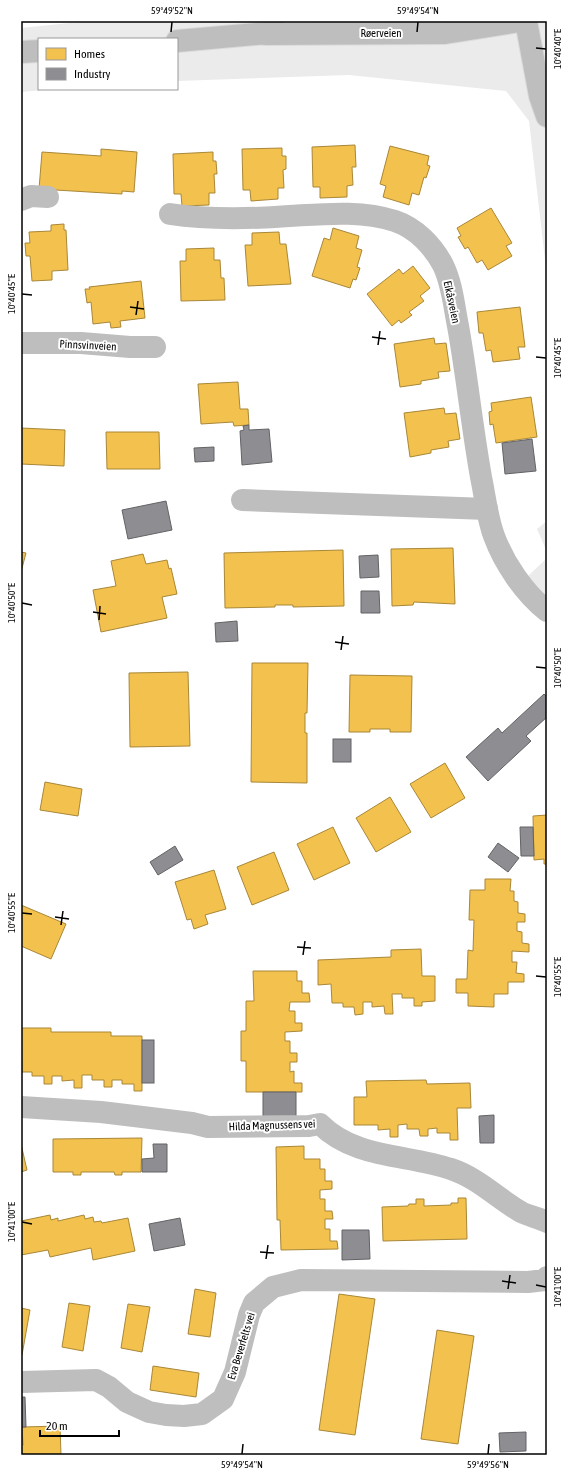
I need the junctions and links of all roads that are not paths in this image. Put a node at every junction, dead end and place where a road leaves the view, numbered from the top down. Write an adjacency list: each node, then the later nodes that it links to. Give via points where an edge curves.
1 (366, 21): 4 (street, Røerveien)
2 (520, 21): 4 (street, Røerveien, via 445,33)
3 (526, 21): 8 (street, via 540,96)
4 (266, 34): 5 (street, Røerveien)
5 (178, 41)
6 (38, 51): 7 (street)
7 (21, 52)
8 (547, 116)
9 (48, 198): 10 (street, via 31,196)
10 (21, 200)
11 (170, 214): 15 (street, Eikåsveien, via 202,218 362,215 397,222 413,230 426,241 443,265 450,283)
12 (21, 343): 13 (street, Pinnsvinveien)
13 (155, 347)
14 (242, 500): 15 (street)
15 (487, 508): 16 (street, Eikåsveien, via 494,535 510,566 533,598)
16 (547, 611)
17 (21, 1107): 18 (street, Hilda Magnussens vei, via 101,1112 208,1127 320,1124 331,1135 354,1147 451,1169 481,1183 522,1212)
18 (547, 1222)
19 (547, 1277): 20 (street, Eva Beverfelts vei, via 545,1280 528,1282 301,1280 273,1287 254,1303 235,1372 223,1399 202,1414 184,1416 149,1412 127,1402 96,1380)
20 (21, 1382)

